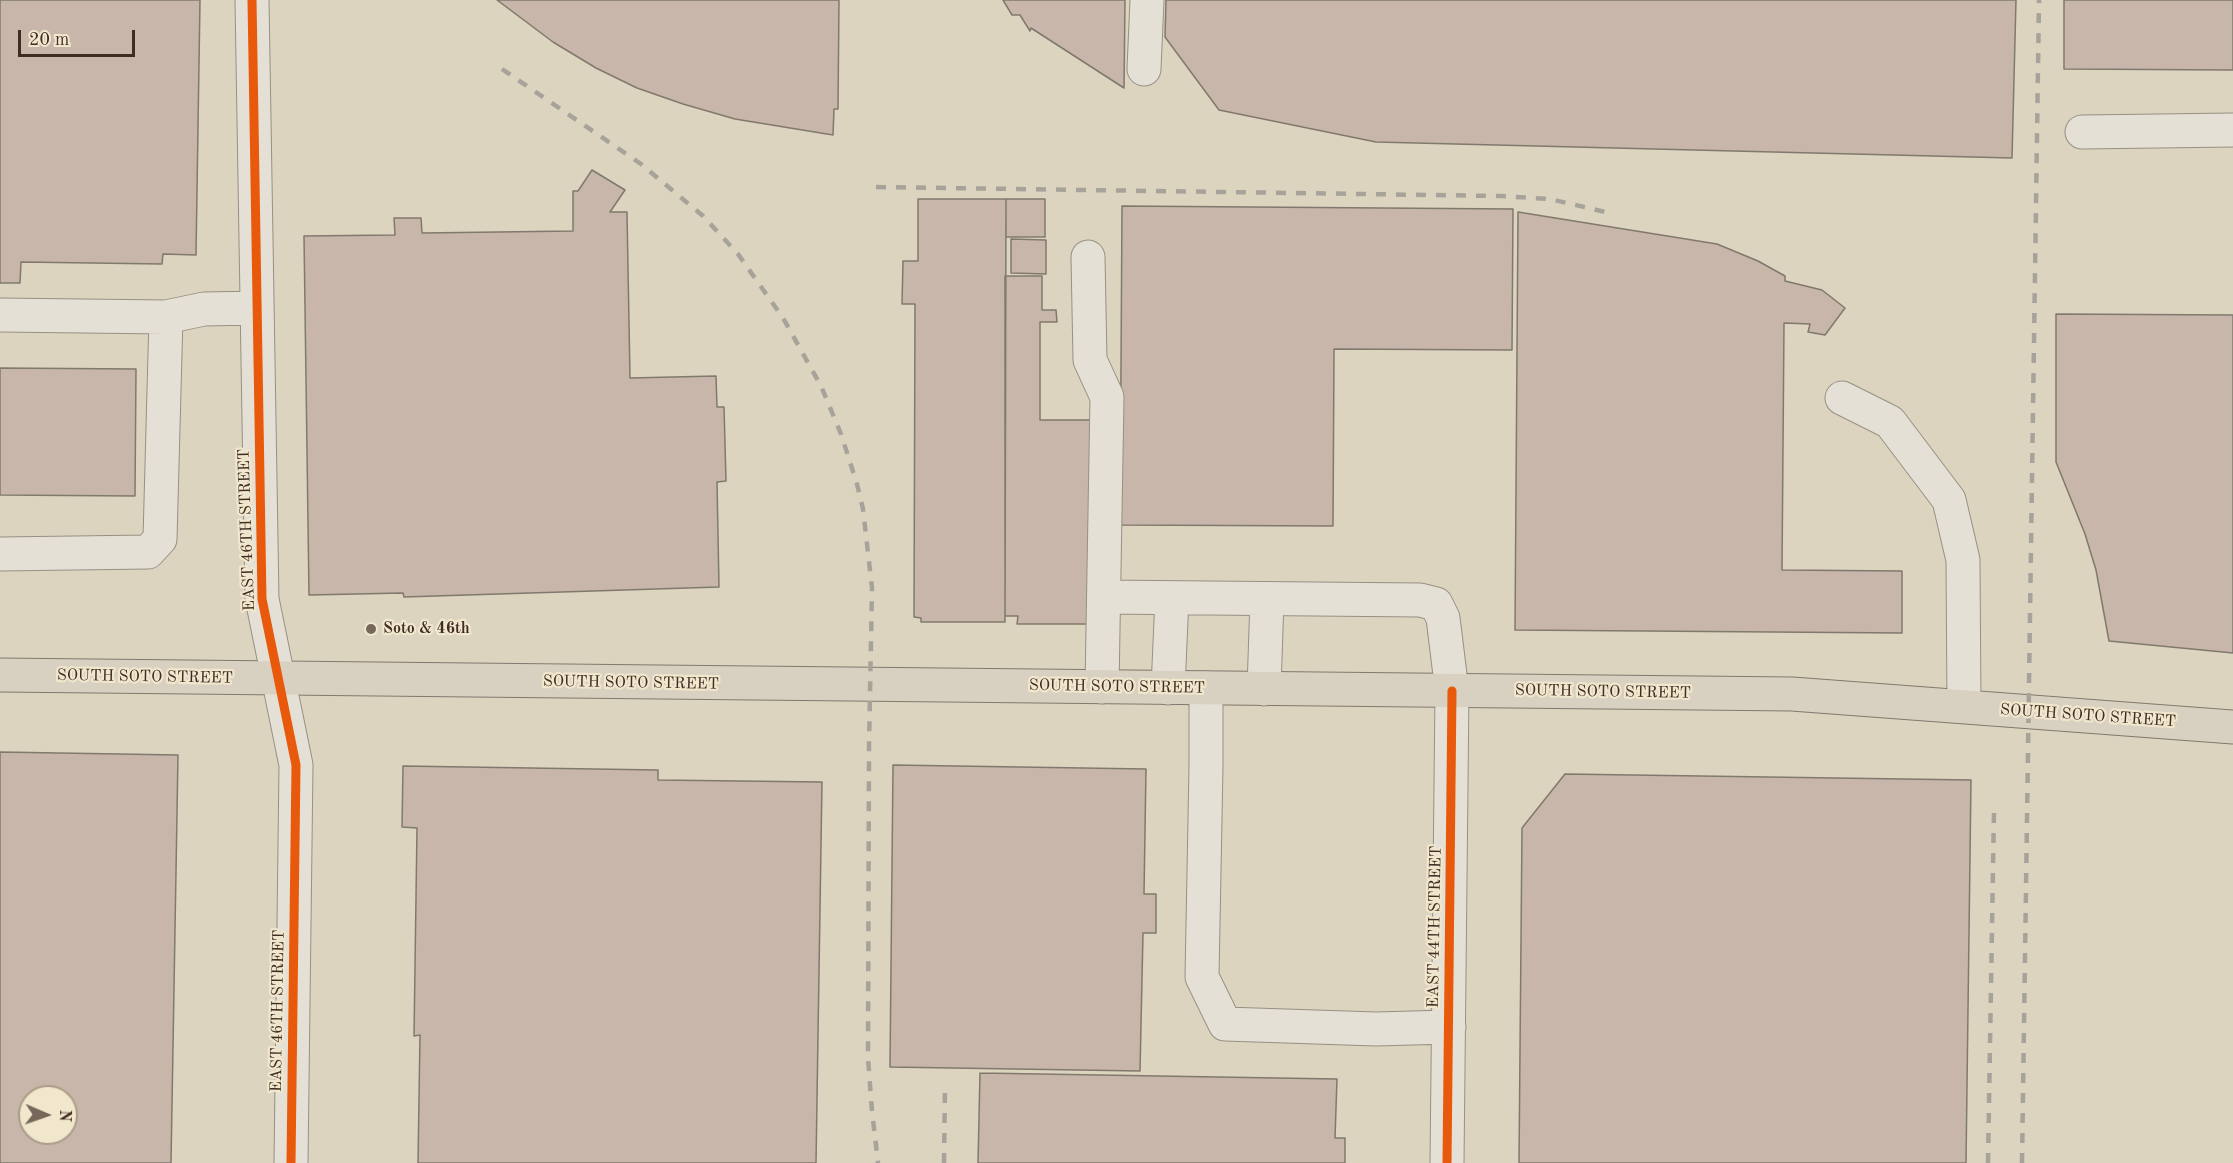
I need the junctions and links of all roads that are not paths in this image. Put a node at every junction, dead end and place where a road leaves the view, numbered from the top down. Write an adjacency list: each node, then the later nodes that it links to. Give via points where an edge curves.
1 (252, 0): 7 (street, EAST 46TH STREET)
2 (1147, 0): 3 (street)
3 (1144, 69)
4 (2233, 130): 5 (street)
5 (2082, 132)
6 (1088, 257): 12 (street, via 1090,360 1107,397)
7 (257, 308): 9 (street, via 204,309); 16 (street, EAST 46TH STREET, via 262,599)
8 (0, 315): 9 (street)
9 (166, 317): 11 (street, via 160,539 148,552)
10 (1842, 398): 22 (street, via 1890,422 1949,500 1963,560)
11 (0, 554)
12 (1104, 597): 13 (street); 17 (street)
13 (1172, 598): 14 (street); 18 (street)
14 (1267, 599): 20 (street); 21 (street, EAST 44TH STREET, via 1420,600 1436,604 1443,618)
15 (0, 675): 16 (main road, SOUTH SOTO STREET)
16 (279, 679): 17 (main road, SOUTH SOTO STREET); 25 (street, EAST 46TH STREET, via 296,765)
17 (1102, 687): 18 (main road, SOUTH SOTO STREET)
18 (1168, 688): 19 (main road, SOUTH SOTO STREET)
19 (1206, 688): 20 (main road, SOUTH SOTO STREET); 24 (street, via 1202,977 1225,1024)
20 (1264, 689): 21 (main road, SOUTH SOTO STREET)
21 (1452, 691): 22 (main road, SOUTH SOTO STREET, via 1792,694); 24 (street, EAST 44TH STREET)
22 (1964, 706): 23 (main road, SOUTH SOTO STREET)
23 (2233, 727)
24 (1449, 1027): 26 (street, EAST 44TH STREET)
25 (291, 1163)
26 (1447, 1163)

